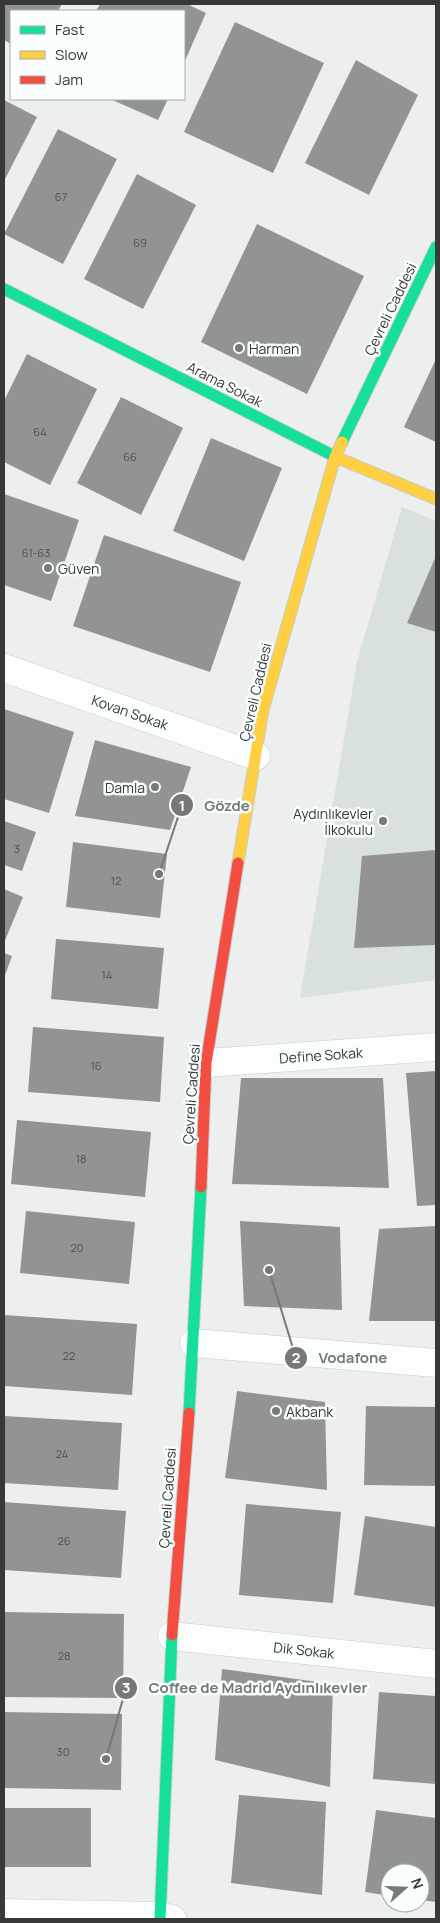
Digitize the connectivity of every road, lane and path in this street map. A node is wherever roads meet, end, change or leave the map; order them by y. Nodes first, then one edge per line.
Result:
1 (436, 247) edge
2 (4, 289) edge
3 (335, 457) junction
4 (436, 499) edge
5 (4, 668) edge
6 (256, 756) junction
7 (436, 1047) edge
8 (206, 1063) junction
9 (194, 1343) junction
10 (436, 1363) edge
11 (172, 1636) junction
12 (436, 1664) edge
13 (4, 1913) edge
14 (164, 1918) edge

1 - 3 main road, Çevreli Caddesi
2 - 3 main road, Arama Sokak
3 - 4 main road, Arama Sokak
3 - 6 main road, Çevreli Caddesi
5 - 6 street, Kovan Sokak
6 - 8 main road, Çevreli Caddesi
7 - 8 street, Define Sokak
8 - 9 main road, Çevreli Caddesi
9 - 10 street
9 - 11 main road, Çevreli Caddesi
11 - 12 street, Dik Sokak
11 - 14 main road, Çevreli Caddesi
13 - 14 street

